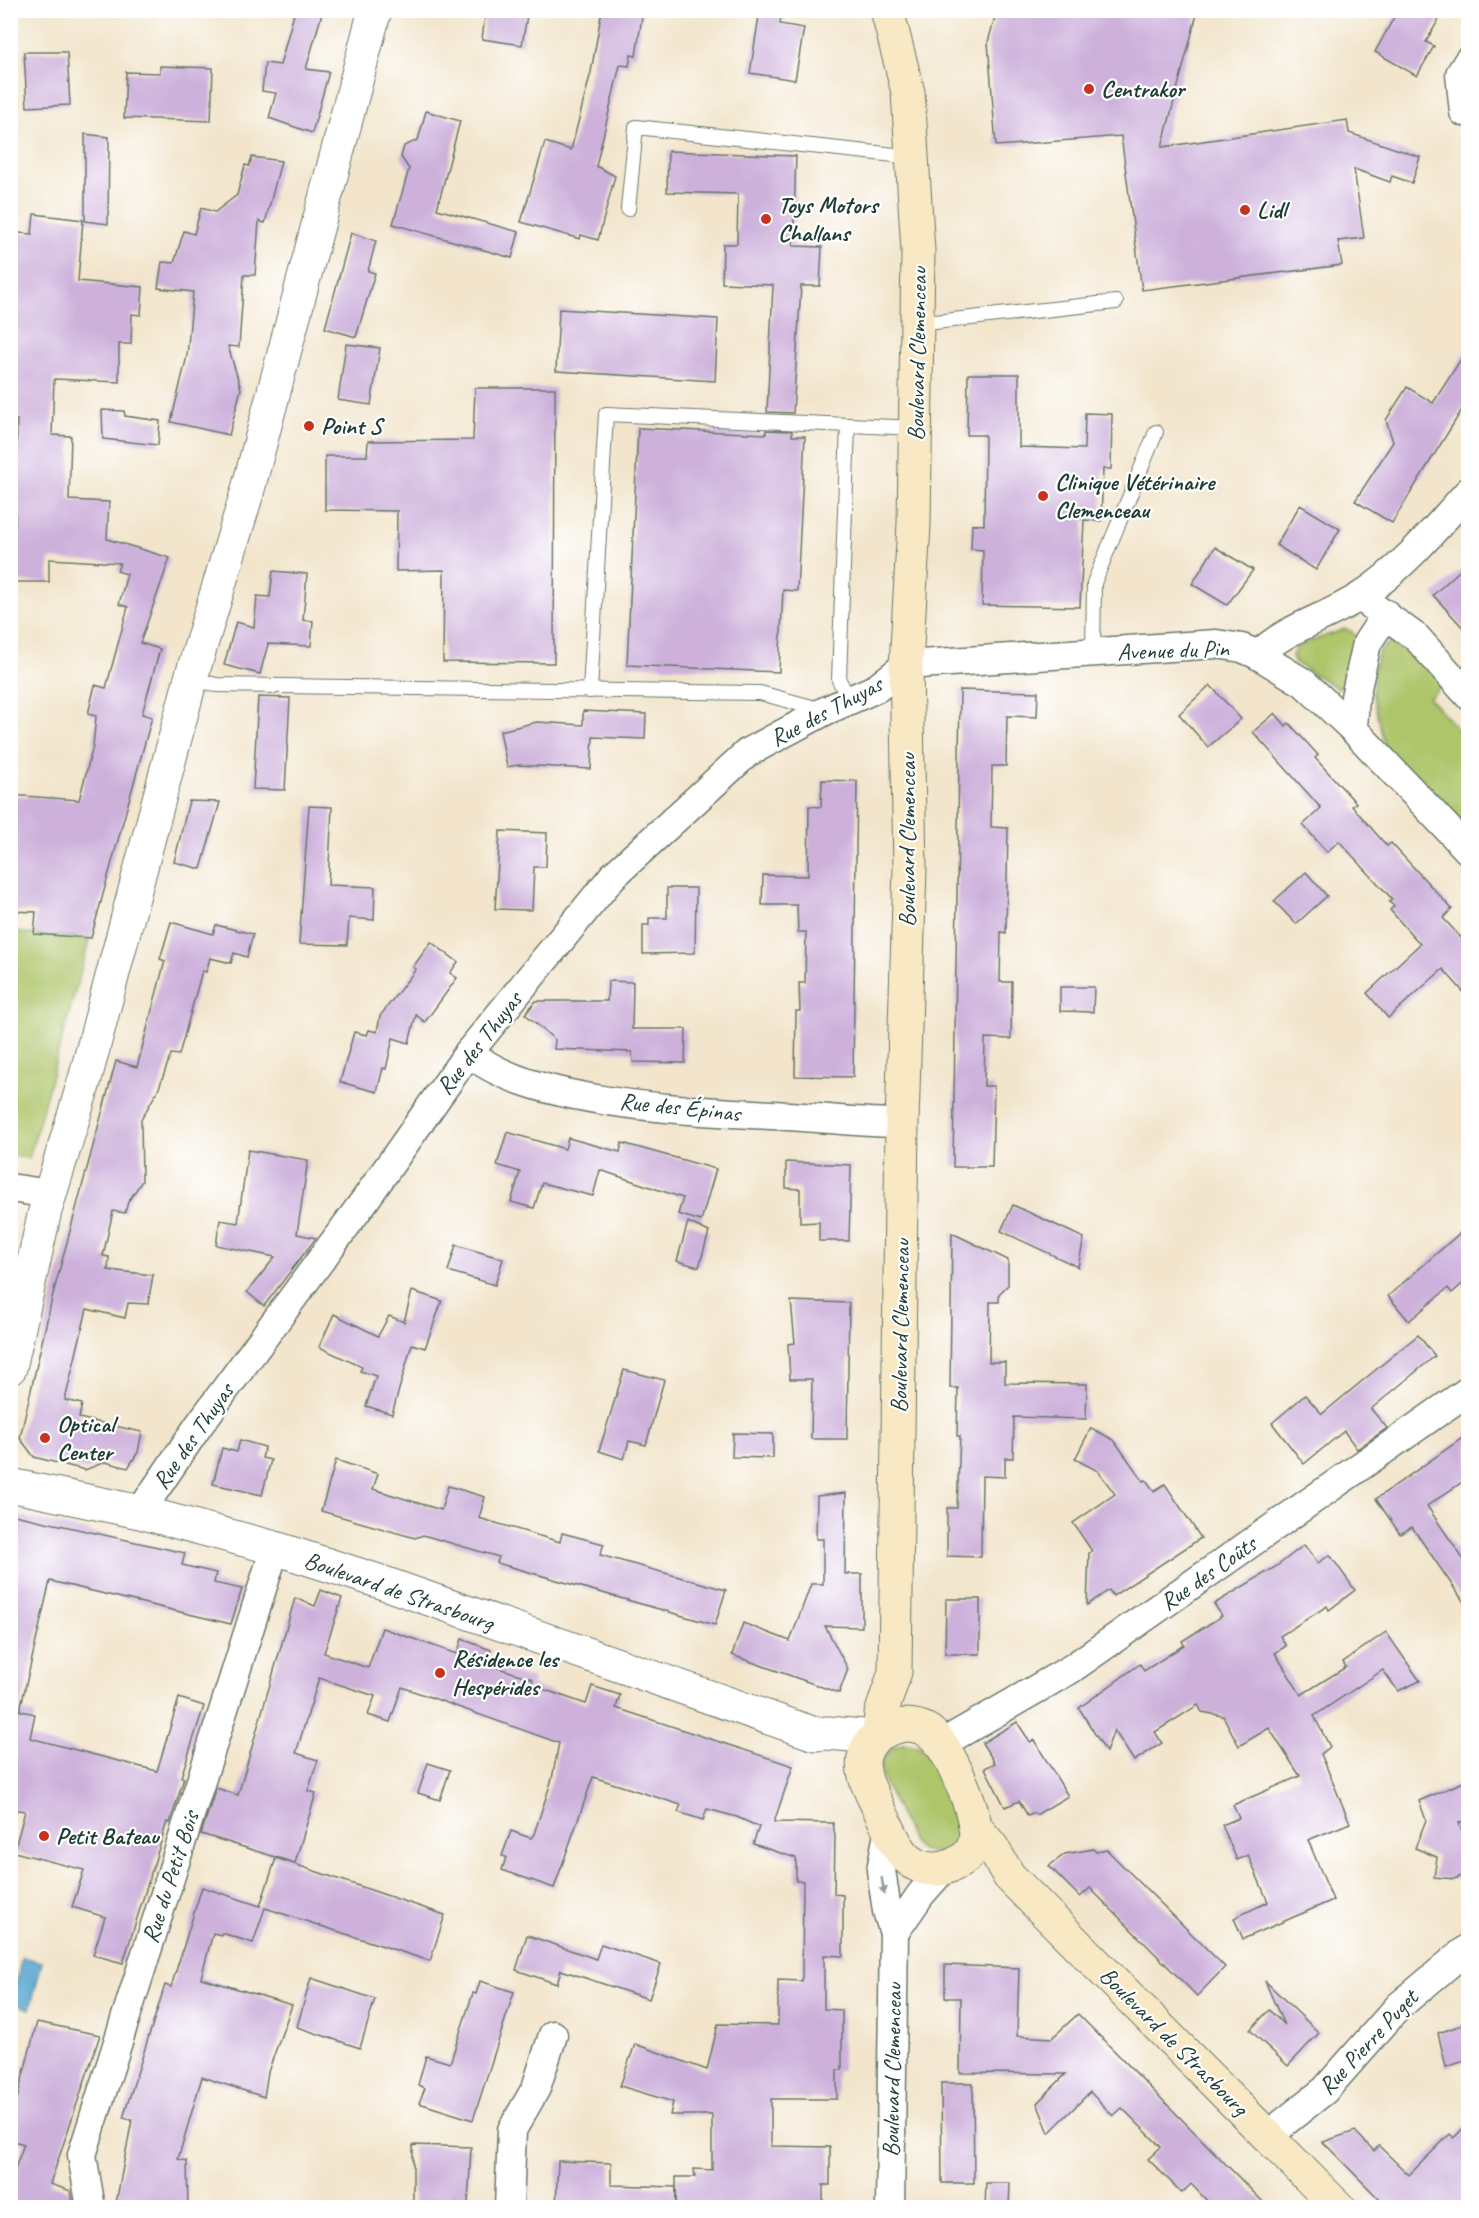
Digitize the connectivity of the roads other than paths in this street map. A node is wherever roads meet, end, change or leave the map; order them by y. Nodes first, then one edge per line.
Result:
1 (375, 10) edge
2 (887, 10) edge
3 (1468, 61) edge
4 (1464, 112) dead end
5 (913, 157) junction
6 (628, 209) dead end
7 (1116, 302) dead end
8 (917, 324) junction
9 (848, 425) junction
10 (916, 428) junction
11 (1156, 432) dead end
12 (1468, 492) edge
13 (1360, 597) junction
14 (1386, 614) junction
15 (1093, 652) junction
16 (1258, 655) junction
17 (906, 665) junction
18 (191, 678) junction
19 (590, 691) junction
20 (1468, 695) edge
21 (837, 705) junction
22 (1353, 729) junction
23 (1468, 850) edge
24 (469, 1052) junction
25 (902, 1123) junction
26 (10, 1188) edge
27 (50, 1194) junction
28 (10, 1368) edge
29 (1468, 1391) edge
30 (10, 1485) edge
31 (140, 1512) junction
32 (274, 1548) junction
33 (895, 1672) junction
34 (815, 1734) junction
35 (877, 1736) junction
36 (933, 1736) junction
37 (867, 1783) junction
38 (975, 1827) junction
39 (889, 1828) junction
40 (948, 1867) junction
41 (1009, 1876) junction
42 (894, 1933) junction
43 (1468, 1948) edge
44 (553, 2035) dead end
45 (1267, 2136) junction
46 (91, 2208) edge
47 (509, 2208) edge
48 (890, 2208) edge
49 (1339, 2208) edge

1 - 18 street
2 - 5 main road, Boulevard Clemenceau
3 - 4 street
5 - 6 lane
5 - 8 main road, Boulevard Clemenceau
7 - 8 lane
8 - 10 main road, Boulevard Clemenceau
9 - 10 lane
9 - 19 lane
9 - 21 lane
10 - 17 main road, Boulevard Clemenceau
11 - 15 lane
12 - 13 street
13 - 14 street
13 - 16 street
14 - 20 street
14 - 22 street
15 - 16 street, Avenue du Pin
15 - 17 street, Avenue du Pin
16 - 22 street, Avenue du Pin
17 - 21 street, Rue des Thuyas
17 - 25 main road, Boulevard Clemenceau
18 - 19 lane
18 - 27 street
19 - 21 lane
21 - 24 street, Rue des Thuyas
22 - 23 street, Avenue du Pin
24 - 25 street, Rue des Épinas
24 - 31 street, Rue des Thuyas
25 - 33 main road, Boulevard Clemenceau
26 - 27 street
27 - 28 street
29 - 36 street, Rue des Coûts
30 - 31 street, Boulevard de Strasbourg
31 - 32 street, Boulevard de Strasbourg
32 - 34 street, Boulevard de Strasbourg
32 - 46 street, Rue du Petit Bois
33 - 35 main road, Boulevard Clemenceau
33 - 36 main road, Boulevard Clemenceau
34 - 35 street, Boulevard de Strasbourg
34 - 37 street, Boulevard de Strasbourg
35 - 36 main road
35 - 37 main road, Boulevard Clemenceau
36 - 38 main road, Boulevard Clemenceau
37 - 39 main road
38 - 40 main road
38 - 41 main road, Boulevard de Strasbourg
39 - 40 main road
39 -> 42 street, Boulevard Clemenceau
40 - 41 main road
40 - 42 street
41 - 45 main road, Boulevard de Strasbourg
42 - 48 street, Boulevard Clemenceau
43 - 45 street, Rue Pierre Puget
44 - 47 street
45 - 49 main road, Boulevard de Strasbourg

